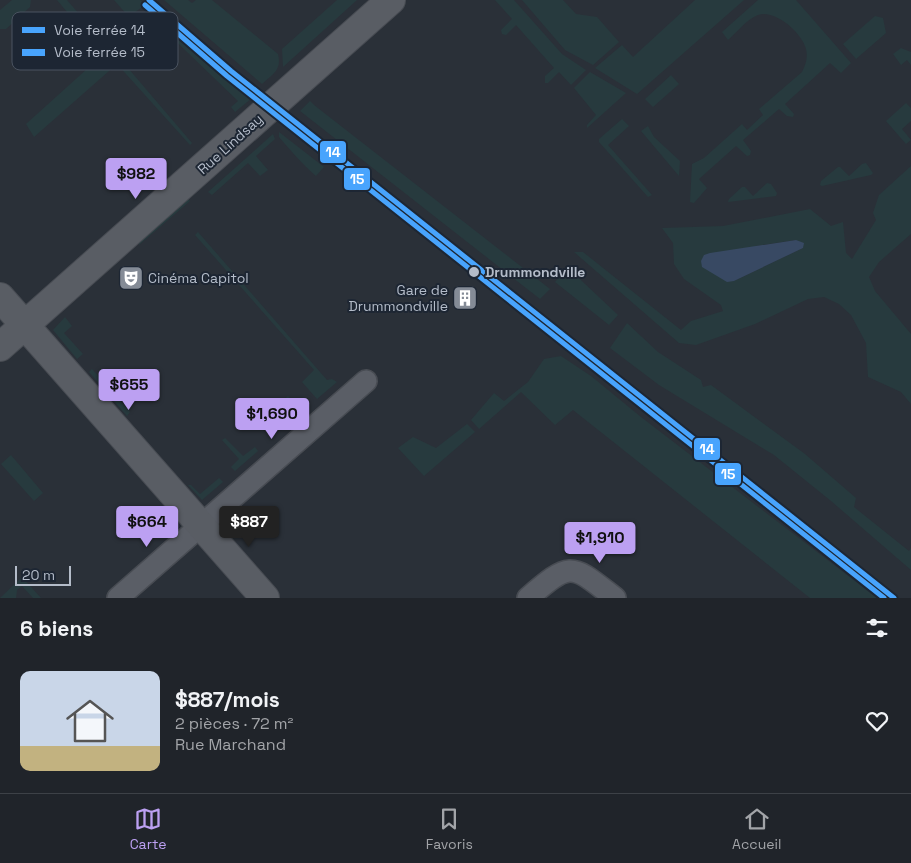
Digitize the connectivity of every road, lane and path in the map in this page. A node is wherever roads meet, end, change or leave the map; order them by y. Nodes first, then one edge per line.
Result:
1 (391, 0) edge
2 (0, 298) edge
3 (25, 325) junction
4 (0, 347) edge
5 (366, 381) dead end
6 (201, 525) junction
7 (118, 598) edge
8 (265, 598) edge
9 (528, 598) edge
10 (615, 598) edge

1 - 3 street, Rue Lindsay
2 - 3 street
3 - 4 street, Rue Lindsay
3 - 6 street
5 - 6 street
6 - 7 street
6 - 8 street
9 - 10 street

